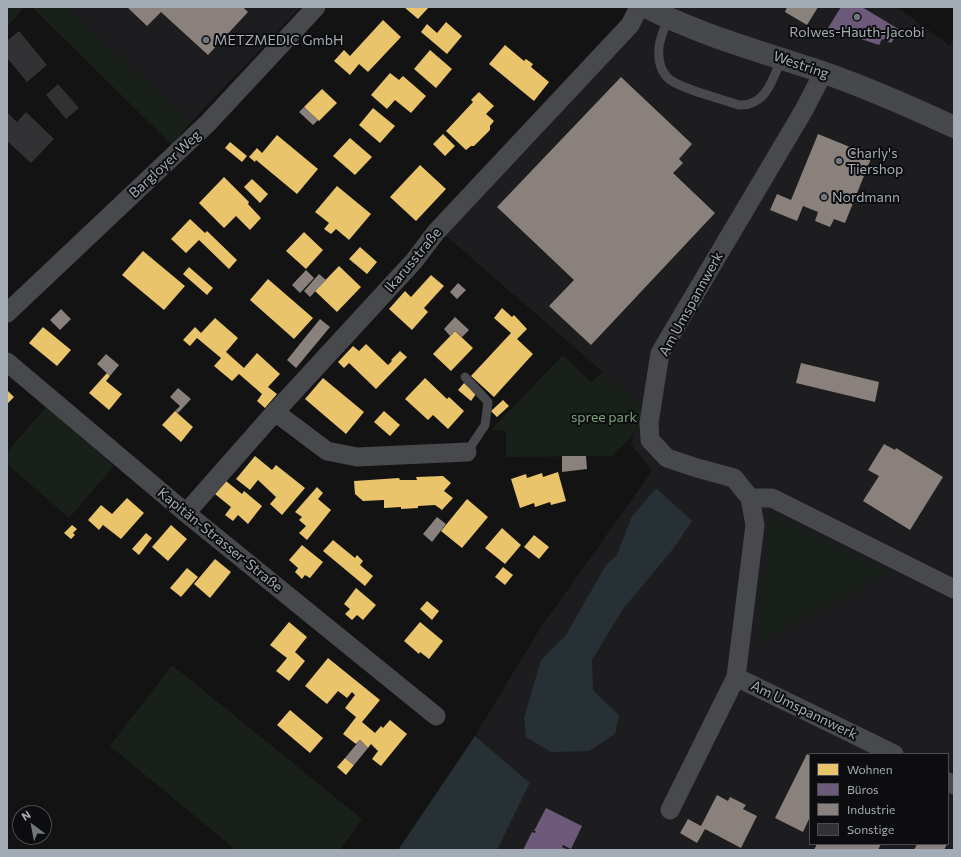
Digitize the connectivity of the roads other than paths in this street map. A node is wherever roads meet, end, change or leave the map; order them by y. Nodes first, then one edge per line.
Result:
1 (316, 7) edge
2 (639, 7) edge
3 (646, 7) edge
4 (668, 18) junction
5 (781, 59) junction
6 (823, 73) junction
7 (954, 127) edge
8 (7, 313) edge
9 (7, 362) edge
10 (465, 377) dead end
11 (275, 412) junction
12 (467, 452) joint
13 (750, 498) junction
14 (186, 513) junction
15 (954, 589) edge
16 (736, 677) junction
17 (436, 716) dead end
18 (892, 753) edge
19 (670, 810) dead end

1 - 8 street, Bargloyer Weg
2 - 11 street, Ikarusstraße
3 - 4 main road, Westring
4 - 5 main road, Westring
4 - 5 lane
5 - 6 main road, Westring
6 - 7 main road, Westring
6 - 13 street, Am Umspannwerk
9 - 14 street, Kapitän-Strasser-Straße
10 - 12 lane
11 - 12 street
11 - 14 street, Ikarusstraße
13 - 15 street
13 - 16 street, Am Umspannwerk
14 - 17 street, Kapitän-Strasser-Straße
16 - 18 street, Am Umspannwerk
16 - 19 street, Am Umspannwerk

